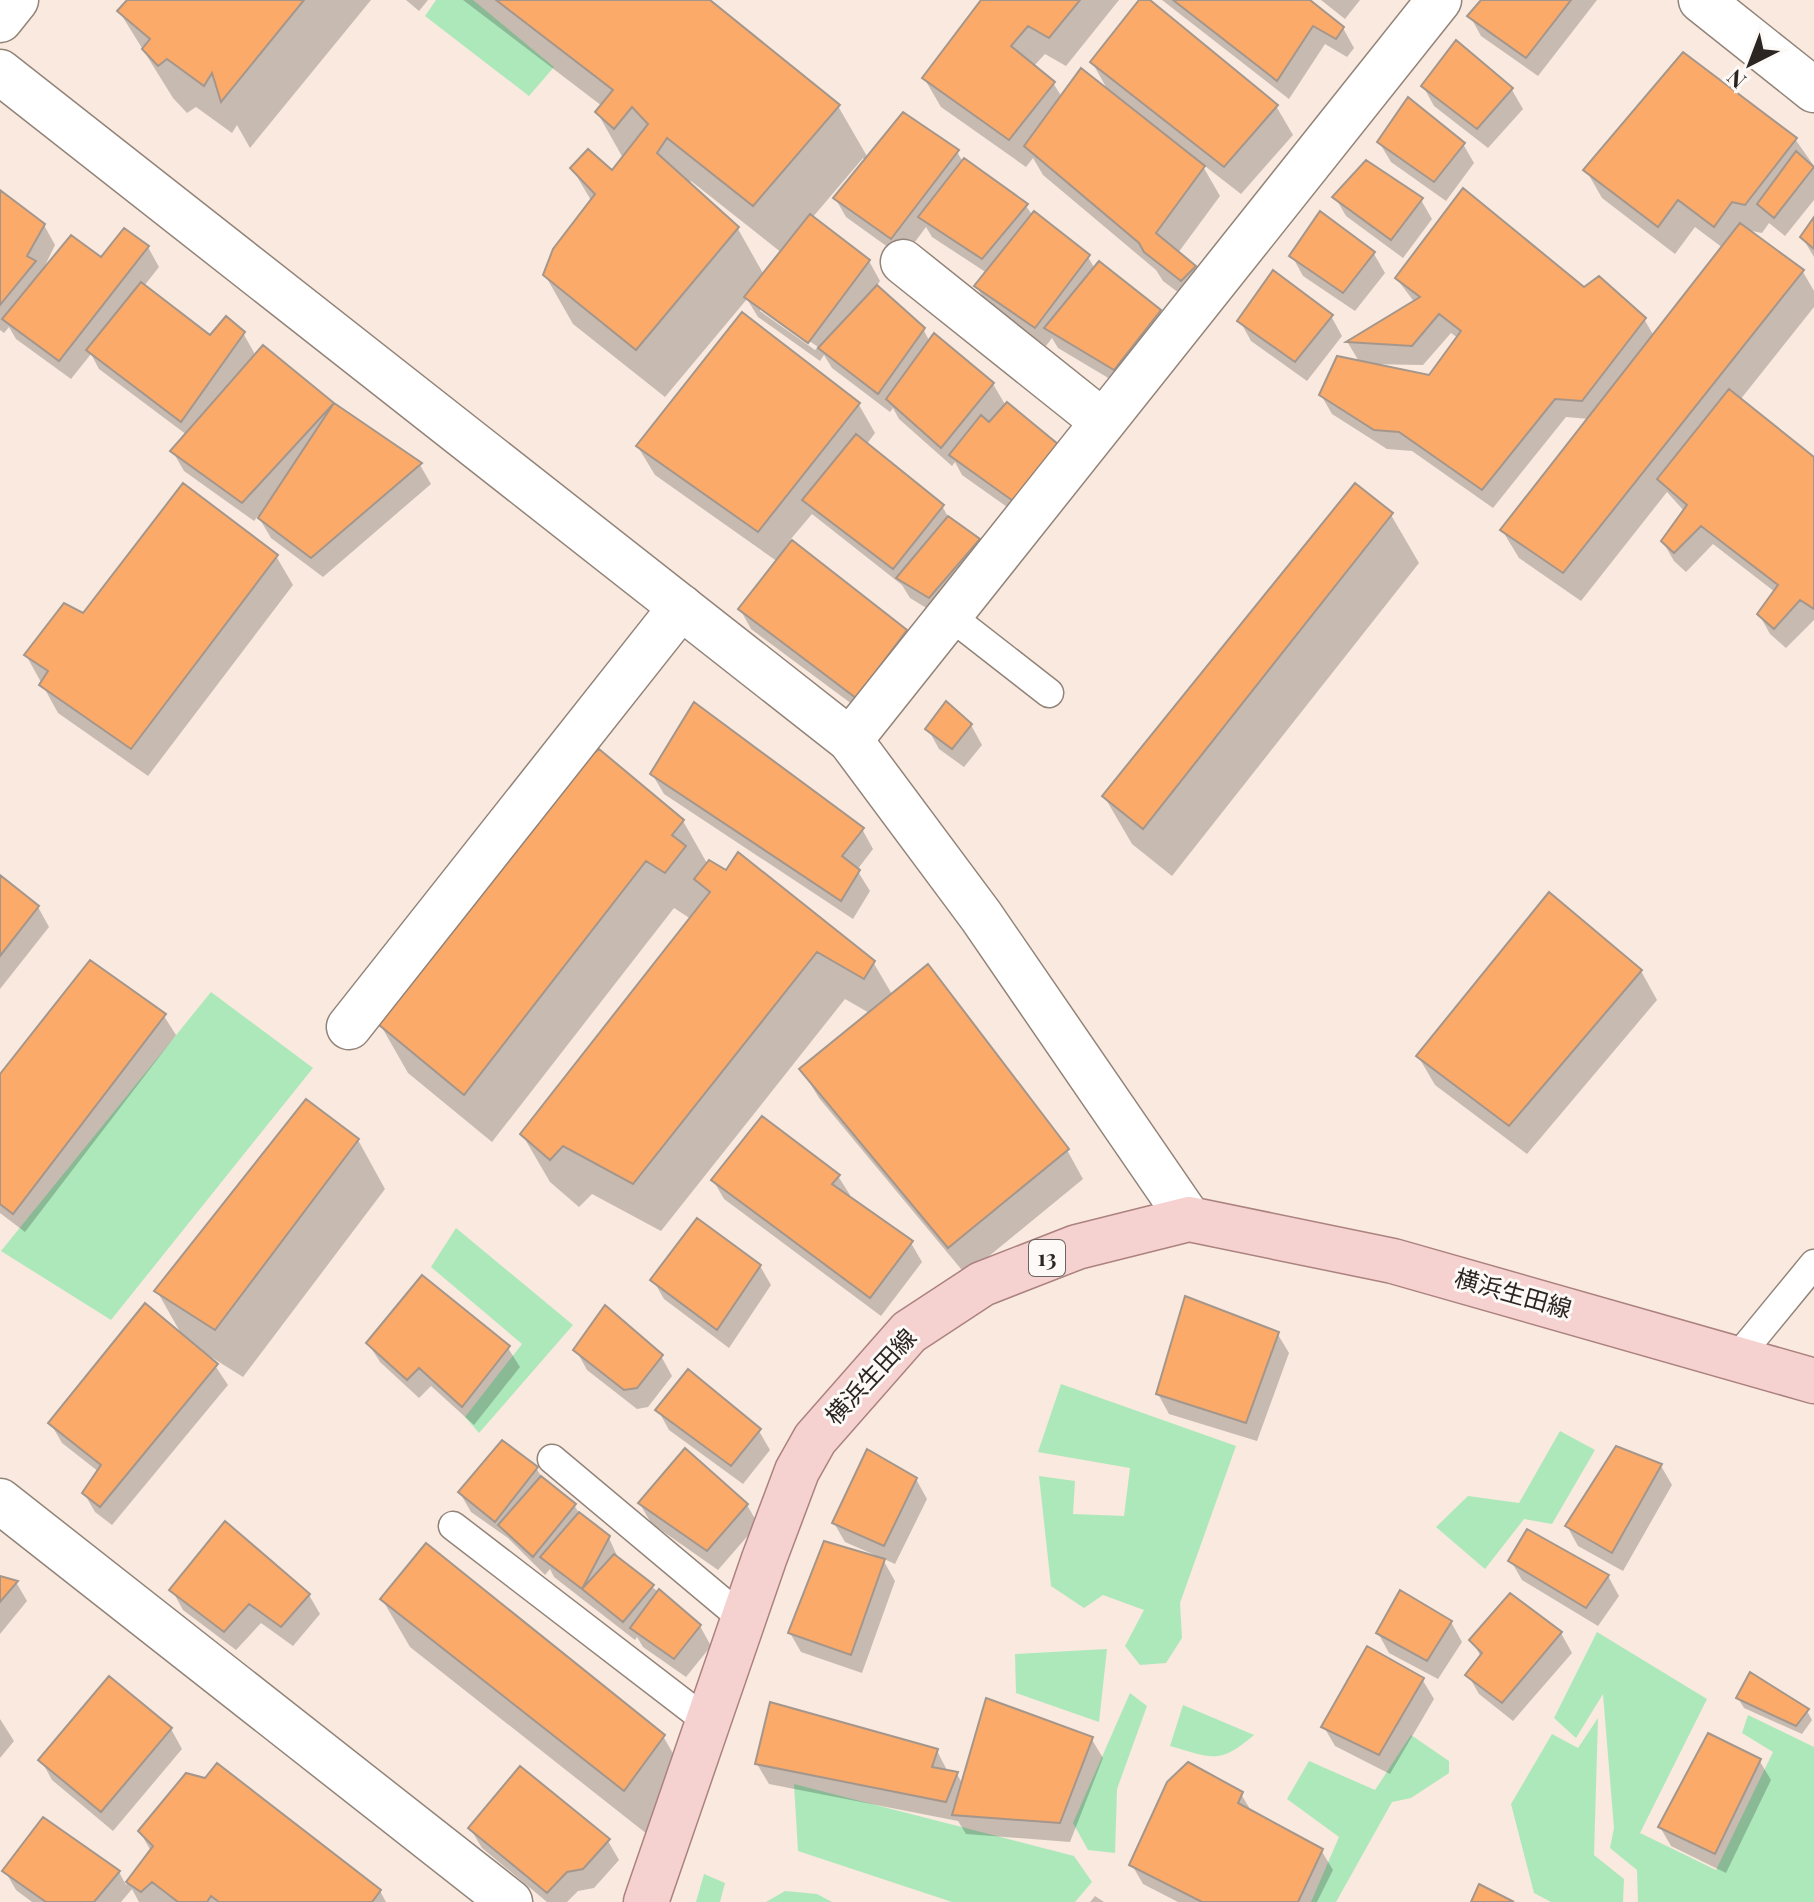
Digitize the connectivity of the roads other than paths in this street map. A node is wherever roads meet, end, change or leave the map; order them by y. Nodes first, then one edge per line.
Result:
1 (16, 0) edge
2 (1439, 0) edge
3 (1701, 0) edge
4 (0, 20) edge
5 (0, 72) edge
6 (1814, 90) edge
7 (903, 262) dead end
8 (1102, 421) junction
9 (681, 607) junction
10 (949, 615) junction
11 (1049, 693) dead end
12 (850, 740) junction
13 (349, 1027) dead end
14 (1189, 1219) junction
15 (1814, 1264) edge
16 (1736, 1359) junction
17 (1814, 1381) edge
18 (552, 1459) dead end
19 (0, 1501) edge
20 (453, 1526) dead end
21 (743, 1619) junction
22 (708, 1722) junction
23 (510, 1902) edge
24 (646, 1902) edge

1 - 4 street
2 - 8 street
3 - 6 street
5 - 9 street
7 - 8 street
8 - 10 street
9 - 12 street
9 - 13 street
10 - 11 lane
10 - 12 street
12 - 14 street
14 - 16 main road, 横浜生田線 / 13
14 - 21 main road, 横浜生田線 / 13
15 - 16 lane
16 - 17 main road, 横浜生田線 / 13
18 - 21 lane
19 - 23 street
20 - 22 lane
21 - 22 main road, 横浜生田線 / 13
22 - 24 main road, 横浜生田線 / 13

